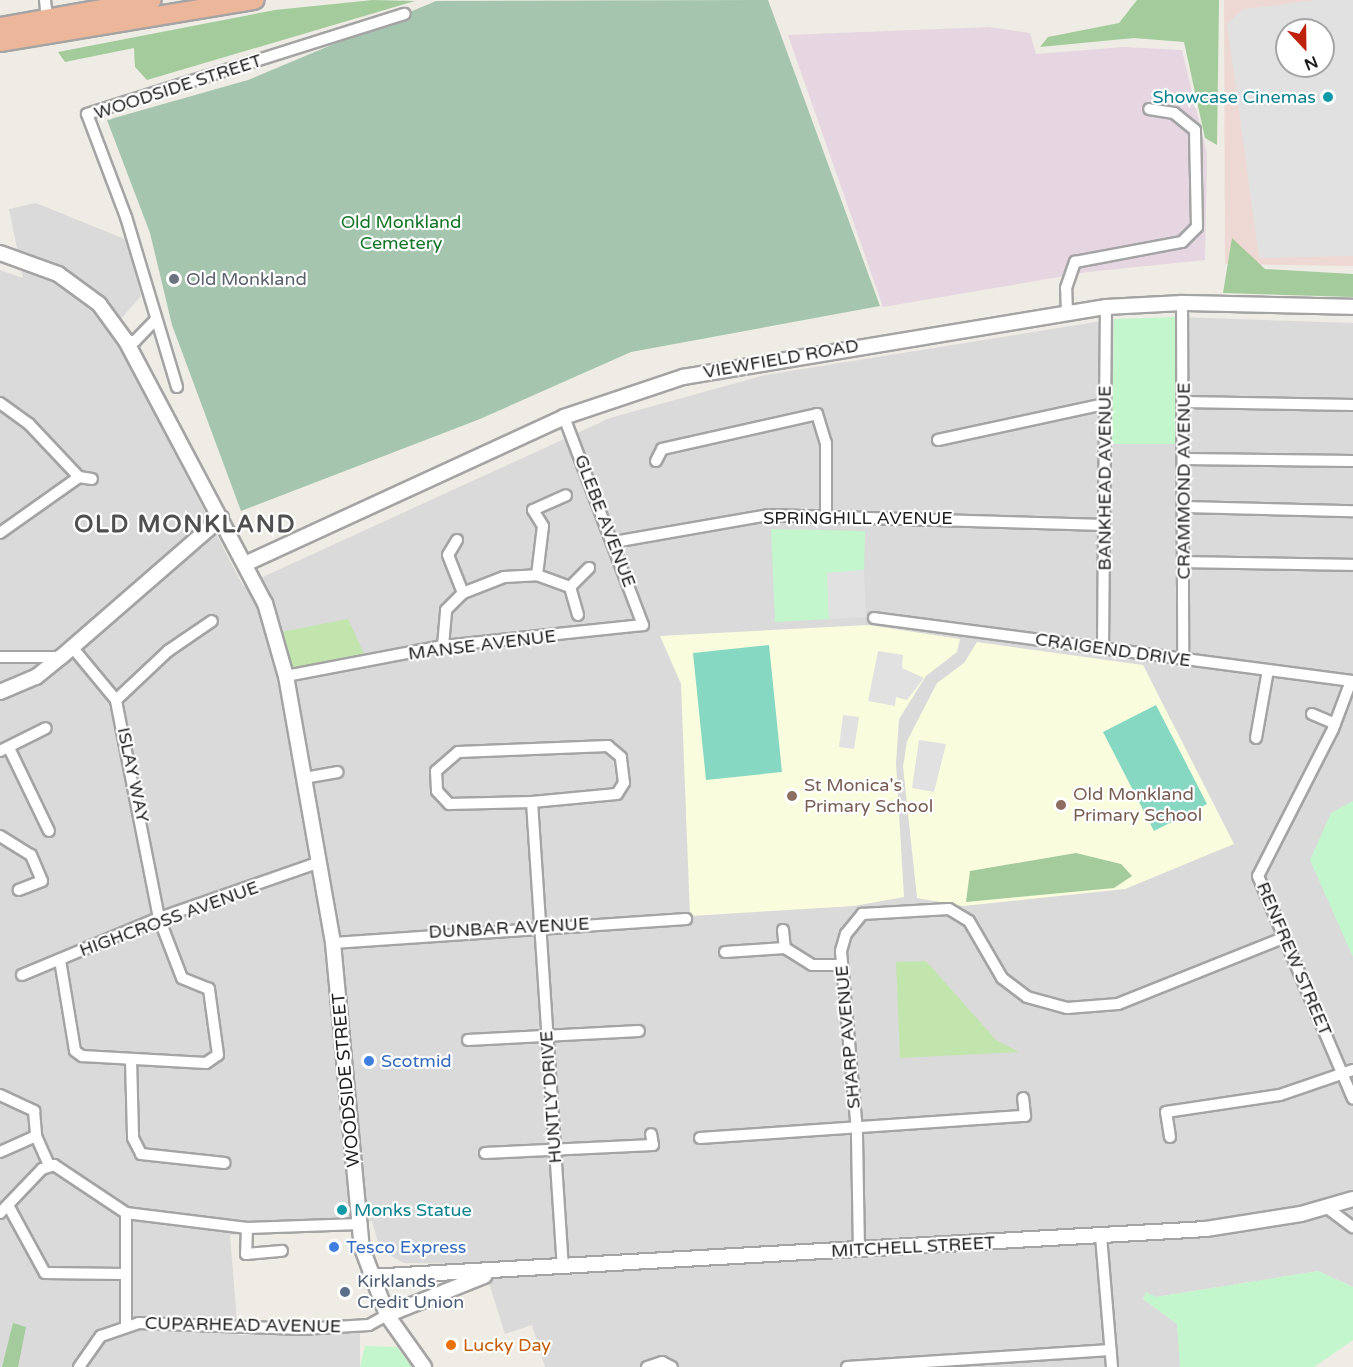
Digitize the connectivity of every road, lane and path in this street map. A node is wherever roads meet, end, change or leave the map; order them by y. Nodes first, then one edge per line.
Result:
1 (45, 0) edge
2 (152, 0) edge
3 (255, 0) edge
4 (405, 14) dead end
5 (47, 19) junction
6 (0, 27) edge
7 (0, 42) edge
8 (1149, 109) dead end
9 (0, 253) edge
10 (1182, 303) junction
11 (1106, 307) junction
12 (1353, 307) edge
13 (1067, 313) junction
14 (154, 321) junction
15 (126, 341) junction
16 (177, 387) dead end
17 (1184, 402) junction
18 (0, 403) edge
19 (1105, 404) junction
20 (1353, 405) edge
21 (564, 417) junction
22 (938, 440) dead end
23 (1184, 459) junction
24 (656, 461) dead end
25 (1353, 461) edge
26 (79, 477) junction
27 (92, 479) dead end
28 (566, 495) dead end
29 (1184, 507) junction
30 (1353, 511) edge
31 (826, 513) junction
32 (220, 518) junction
33 (1104, 525) junction
34 (0, 533) edge
35 (457, 540) dead end
36 (614, 542) junction
37 (1184, 561) junction
38 (245, 564) junction
39 (1353, 565) edge
40 (589, 568) dead end
41 (537, 575) junction
42 (570, 587) junction
43 (463, 593) junction
44 (578, 615) dead end
45 (874, 618) dead end
46 (212, 621) dead end
47 (643, 625) joint
48 (443, 646) junction
49 (72, 647) junction
50 (1103, 648) junction
51 (0, 657) edge
52 (61, 657) junction
53 (1183, 659) junction
54 (1268, 670) junction
55 (286, 676) junction
56 (1352, 681) edge
57 (0, 692) edge
58 (116, 700) junction
59 (1312, 714) dead end
60 (1335, 724) junction
61 (46, 729) dead end
62 (1256, 738) dead end
63 (5, 750) edge
64 (337, 772) dead end
65 (304, 778) junction
66 (532, 802) junction
67 (49, 831) dead end
68 (0, 837) edge
69 (317, 863) junction
70 (19, 890) dead end
71 (159, 918) junction
72 (686, 919) dead end
73 (541, 926) junction
74 (783, 930) dead end
75 (1283, 938) junction
76 (333, 943) junction
77 (785, 948) junction
78 (725, 952) dead end
79 (60, 960) junction
80 (841, 965) junction
81 (22, 975) dead end
82 (639, 1031) dead end
83 (546, 1037) junction
84 (468, 1040) dead end
85 (131, 1059) junction
86 (1348, 1072) edge
87 (0, 1095) edge
88 (1023, 1098) dead end
89 (1353, 1099) edge
90 (857, 1131) junction
91 (651, 1134) dead end
92 (36, 1136) junction
93 (1170, 1137) dead end
94 (700, 1138) dead end
95 (554, 1150) junction
96 (0, 1152) edge
97 (485, 1153) dead end
98 (225, 1163) dead end
99 (49, 1165) junction
100 (1353, 1199) edge
101 (1326, 1207) junction
102 (4, 1210) edge
103 (126, 1213) junction
104 (360, 1224) junction
105 (1353, 1227) edge
106 (246, 1228) junction
107 (1101, 1236) junction
108 (282, 1251) dead end
109 (859, 1251) junction
110 (563, 1268) junction
111 (497, 1272) junction
112 (123, 1274) junction
113 (369, 1277) junction
114 (387, 1315) junction
115 (126, 1325) junction
116 (1110, 1350) junction
117 (937, 1365) edge
118 (79, 1367) edge
119 (424, 1367) edge
120 (647, 1367) edge
121 (672, 1367) edge
122 (847, 1367) edge
123 (1112, 1367) edge

1 - 5 street
2 - 5 highway
3 - 7 highway
4 - 14 street, WOODSIDE STREET
5 - 6 highway
8 - 13 street
9 - 15 street, WOODSIDE STREET
10 - 11 street, VIEWFIELD ROAD
10 - 12 street, VIEWFIELD ROAD
10 - 17 street, CRAMMOND AVENUE
11 - 13 street, VIEWFIELD ROAD
11 - 19 street, BANKHEAD AVENUE
13 - 21 street, VIEWFIELD ROAD
14 - 15 street
14 - 16 street, WOODSIDE STREET
15 - 32 street, WOODSIDE STREET
17 - 20 street
17 - 23 street, CRAMMOND AVENUE
18 - 26 street
19 - 22 street
19 - 33 street, BANKHEAD AVENUE
21 - 36 street, GLEBE AVENUE
21 - 38 street, VIEWFIELD ROAD
23 - 25 street
23 - 29 street, CRAMMOND AVENUE
24 - 31 street
26 - 27 street
26 - 34 street
28 - 41 street
29 - 30 street
29 - 37 street, CRAMMOND AVENUE
31 - 33 street, SPRINGHILL AVENUE
31 - 36 street, SPRINGHILL AVENUE
32 - 38 street, WOODSIDE STREET
32 - 49 street
33 - 50 street, BANKHEAD AVENUE
35 - 43 street
36 - 47 street, GLEBE AVENUE
37 - 39 street
37 - 53 street, CRAMMOND AVENUE
38 - 55 street, WOODSIDE STREET
40 - 42 street
41 - 42 street
41 - 43 street
42 - 44 street
43 - 48 street
45 - 50 street, CRAIGEND DRIVE
46 - 58 street
47 - 48 street, MANSE AVENUE
48 - 55 street, MANSE AVENUE
49 - 52 street
49 - 58 street, ISLAY WAY
50 - 53 street, CRAIGEND DRIVE
51 - 52 street
52 - 57 street
53 - 54 street, CRAIGEND DRIVE
54 - 56 street, CRAIGEND DRIVE
54 - 62 street
55 - 65 street, WOODSIDE STREET
56 - 60 street, RENFREW STREET
58 - 71 street, ISLAY WAY
59 - 60 street
60 - 75 street, RENFREW STREET
61 - 63 street
63 - 67 street
64 - 65 street
65 - 69 street, WOODSIDE STREET
66 - 66 street
66 - 73 street, HUNTLY DRIVE
68 - 70 street
69 - 71 street, HIGHCROSS AVENUE
69 - 76 street, WOODSIDE STREET
71 - 79 street, HIGHCROSS AVENUE
71 - 85 street, ISLAY WAY
72 - 73 street, DUNBAR AVENUE
73 - 76 street, DUNBAR AVENUE
73 - 83 street, HUNTLY DRIVE
74 - 77 street
75 - 80 street, SHARP AVENUE
75 - 86 street, RENFREW STREET
76 - 104 street, WOODSIDE STREET
77 - 78 street
77 - 80 street
79 - 81 street, HIGHCROSS AVENUE
79 - 85 street
80 - 90 street, SHARP AVENUE
82 - 83 street
83 - 84 street
83 - 95 street, HUNTLY DRIVE
85 - 98 street
86 - 89 street, RENFREW STREET
86 - 93 street
87 - 92 street
88 - 90 street
90 - 94 street
90 - 109 street, SHARP AVENUE
91 - 95 street
92 - 96 street
92 - 99 street
95 - 97 street
95 - 110 street, HUNTLY DRIVE
99 - 102 street
99 - 103 street
100 - 101 street, MITCHELL STREET
101 - 105 street
101 - 107 street, MITCHELL STREET
102 - 112 street
103 - 106 street
103 - 112 street
104 - 106 street
104 - 113 street, WOODSIDE STREET
106 - 108 street
107 - 109 street, MITCHELL STREET
107 - 116 street
109 - 110 street, MITCHELL STREET
110 - 111 street, MITCHELL STREET
111 - 113 street, MITCHELL STREET
111 - 114 street, MITCHELL STREET
112 - 115 street
113 - 114 street, WOODSIDE STREET
114 - 115 street, CUPARHEAD AVENUE
114 - 119 street, WOODSIDE STREET
115 - 118 street, CUPARHEAD AVENUE
116 - 117 street
116 - 123 street
117 - 122 street
120 - 121 street

